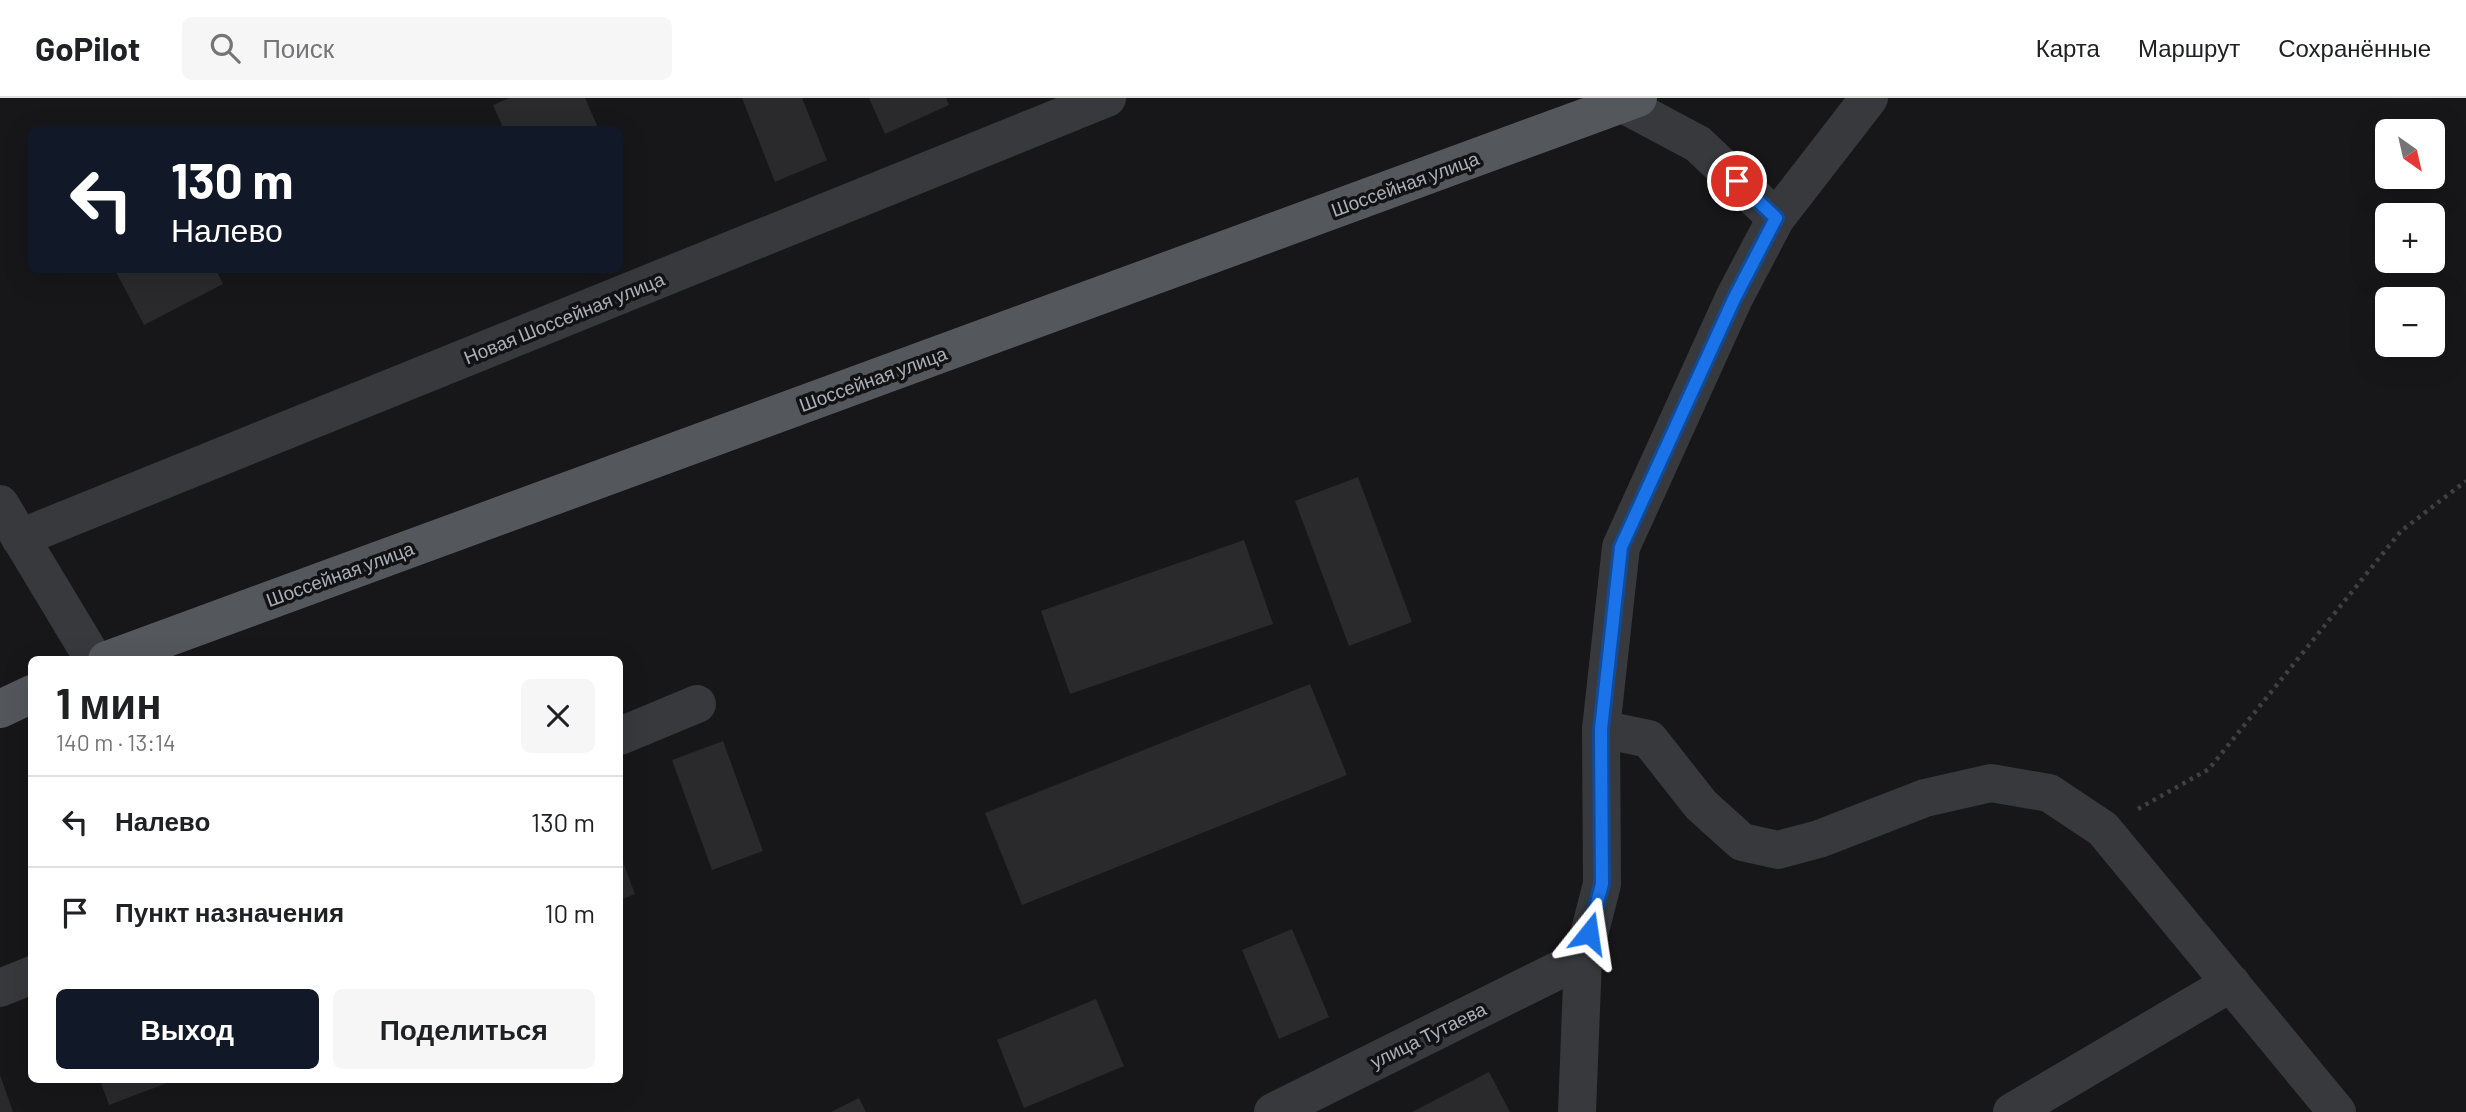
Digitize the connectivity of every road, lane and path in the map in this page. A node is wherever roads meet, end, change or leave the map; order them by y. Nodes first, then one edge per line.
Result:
1 (1107, 98) edge
2 (1870, 98) edge
3 (1631, 101) edge
4 (1776, 218) junction
5 (2466, 481) edge
6 (0, 504) edge
7 (20, 538) junction
8 (92, 656) edge
9 (118, 656) edge
10 (28, 696) edge
11 (697, 704) dead end
12 (0, 709) edge
13 (1601, 729) junction
14 (623, 735) edge
15 (2103, 829) junction
16 (1583, 958) junction
17 (28, 977) edge
18 (2231, 983) junction
19 (0, 988) edge
20 (1273, 1112) edge
21 (1577, 1112) edge
22 (2012, 1112) edge
23 (2337, 1112) edge

1 - 7 street, Новая Шоссейная улица
2 - 4 street
3 - 4 street
3 - 9 main road, Шоссейная улица
4 - 13 street
5 - 15 path
6 - 7 street
7 - 8 street
10 - 12 main road
11 - 14 street
13 - 15 street
13 - 16 street
15 - 18 street
16 - 20 street, улица Тутаева
16 - 21 street
17 - 19 street
18 - 22 street
18 - 23 street

